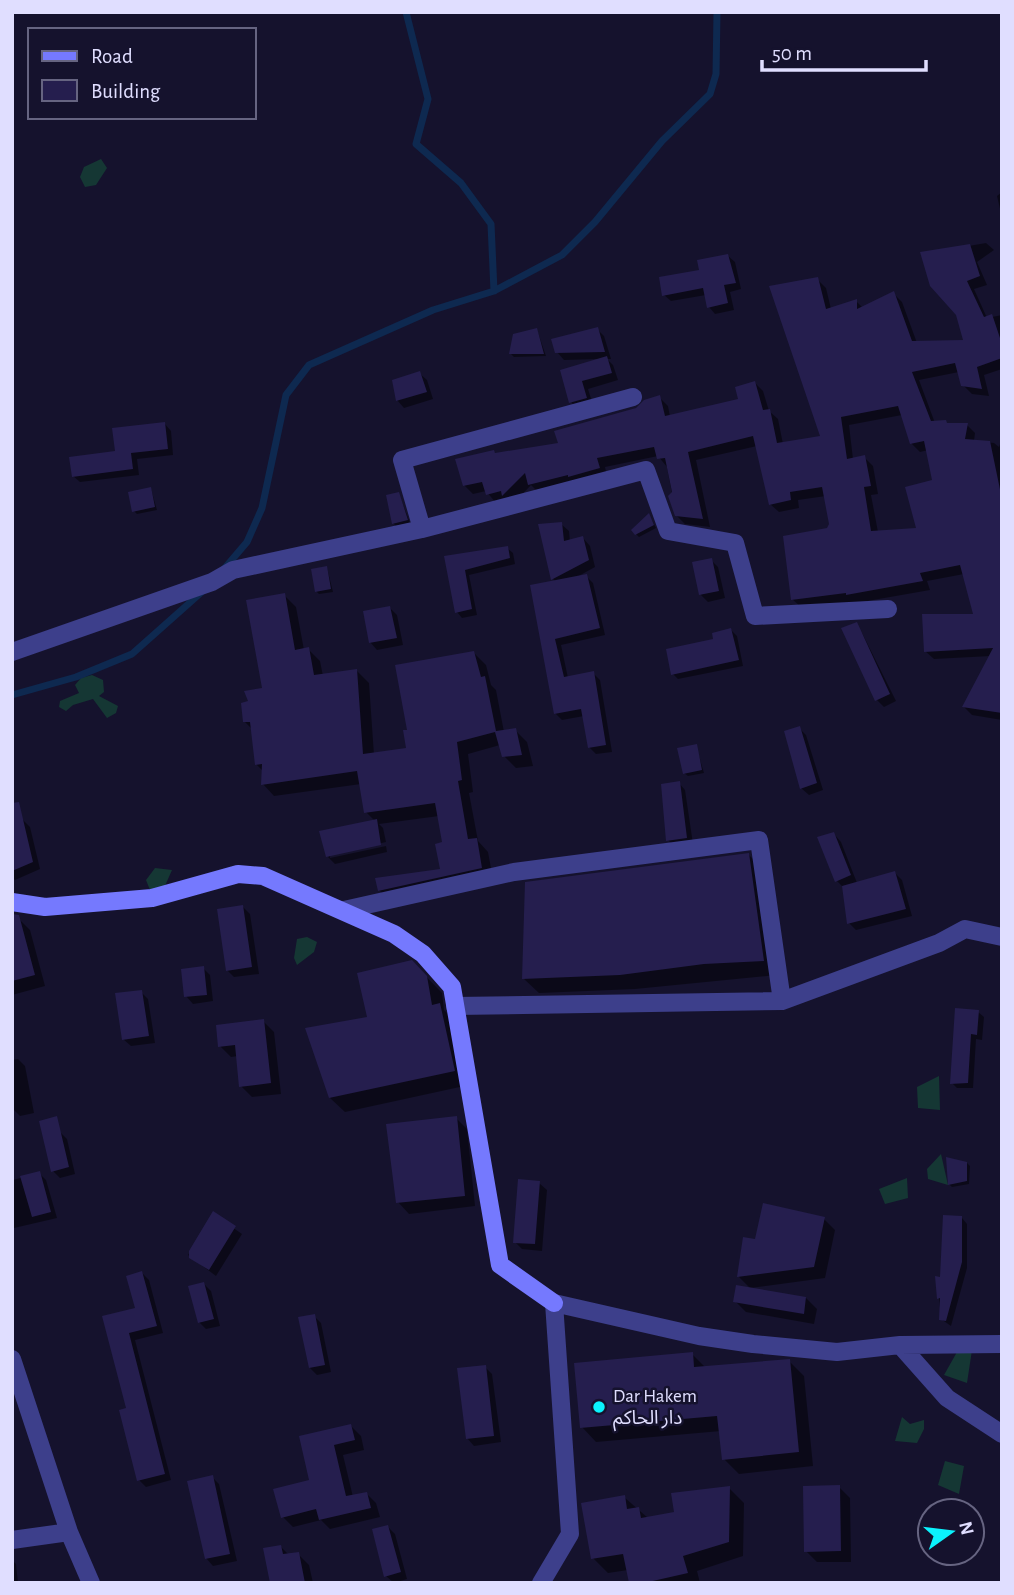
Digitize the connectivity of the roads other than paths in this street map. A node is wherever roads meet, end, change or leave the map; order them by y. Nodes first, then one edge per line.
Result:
1 (634, 397) dead end
2 (422, 528) junction
3 (888, 609) dead end
4 (12, 652) edge
5 (12, 902) edge
6 (345, 910) junction
7 (1002, 937) edge
8 (782, 1000) junction
9 (455, 1006) junction
10 (554, 1303) junction
11 (1002, 1344) edge
12 (901, 1345) junction
13 (12, 1359) edge
14 (1002, 1434) edge
15 (69, 1532) junction
16 (12, 1540) edge
17 (91, 1583) edge
18 (541, 1583) edge

1 - 2 street
2 - 3 street
2 - 4 street
5 - 6 street
6 - 8 street
6 - 9 street
7 - 8 street
8 - 9 street
9 - 10 street
10 - 12 street
10 - 18 street
11 - 12 street
12 - 14 street
13 - 15 street
15 - 16 street
15 - 17 street

